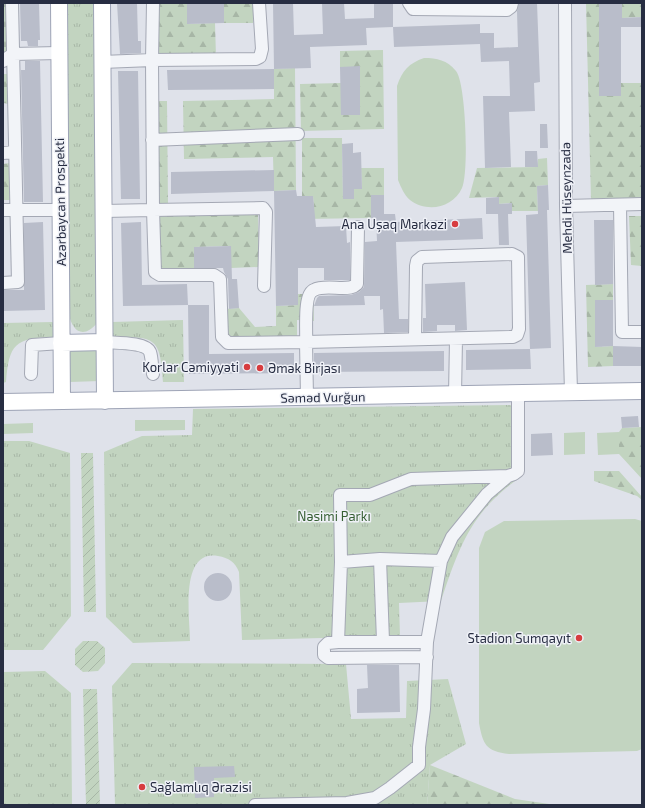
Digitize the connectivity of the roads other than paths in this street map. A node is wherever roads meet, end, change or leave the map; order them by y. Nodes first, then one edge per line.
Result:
1 (12, 3) edge
2 (59, 3) edge
3 (102, 3) edge
4 (153, 3) edge
5 (259, 3) edge
6 (409, 3) edge
7 (512, 3) edge
8 (566, 3) edge
9 (58, 53) junction
10 (8, 58) edge
11 (152, 60) junction
12 (102, 62) junction
13 (9, 126) edge
14 (298, 134) dead end
15 (152, 140) junction
16 (9, 152) edge
17 (620, 204) junction
18 (642, 204) edge
19 (566, 206) junction
20 (3, 210) edge
21 (16, 210) junction
22 (60, 210) junction
23 (153, 210) junction
24 (104, 211) junction
25 (358, 227) dead end
26 (3, 283) edge
27 (264, 286) dead end
28 (642, 332) edge
29 (415, 339) junction
30 (456, 339) junction
31 (61, 342) junction
32 (105, 342) junction
33 (306, 342) junction
34 (31, 374) dead end
35 (153, 374) dead end
36 (642, 391) edge
37 (571, 392) junction
38 (456, 394) junction
39 (518, 394) junction
40 (307, 397) junction
41 (105, 400) junction
42 (62, 401) junction
43 (3, 402) edge
44 (508, 476) junction
45 (380, 559) junction
46 (441, 560) junction
47 (341, 562) junction
48 (383, 641) junction
49 (338, 642) junction
50 (427, 642) junction
51 (427, 657) junction
52 (255, 805) edge

1 - 10 street
2 - 9 main road, Azərbaycan Prospekti
3 - 12 main road
4 - 11 street
5 - 11 street
6 - 7 street
8 - 19 street, Mehdi Hüseynzadə
9 - 10 street
9 - 22 main road, Azərbaycan Prospekti
10 - 13 street
11 - 12 street
11 - 15 street
12 - 24 main road
13 - 16 street
14 - 15 street
15 - 23 street
16 - 21 street
17 - 18 street
17 - 19 street
17 - 28 street
19 - 37 street, Mehdi Hüseynzadə
20 - 21 street
21 - 22 street
21 - 26 street
22 - 31 main road, Azərbaycan Prospekti
23 - 24 street
23 - 27 street
23 - 33 street
24 - 32 main road
25 - 33 street
29 - 30 street
29 - 30 street
29 - 33 street
30 - 38 street
31 - 32 main road
31 - 34 street
31 - 42 main road, Azərbaycan Prospekti
32 - 35 street
32 - 41 main road
33 - 40 street
36 - 37 main road, Səməd Vurğun
37 - 39 main road, Səməd Vurğun
38 - 39 main road, Səməd Vurğun
38 - 40 main road, Səməd Vurğun
39 - 44 street
40 - 41 main road, Səməd Vurğun
41 - 42 main road, Səməd Vurğun
42 - 43 main road, Səməd Vurğun
44 - 46 street
44 - 47 street
45 - 46 street
45 - 47 street
45 - 48 street
46 - 50 street
47 - 49 street
48 - 49 street
48 - 50 street
49 - 51 street
50 - 51 street
51 - 52 street

